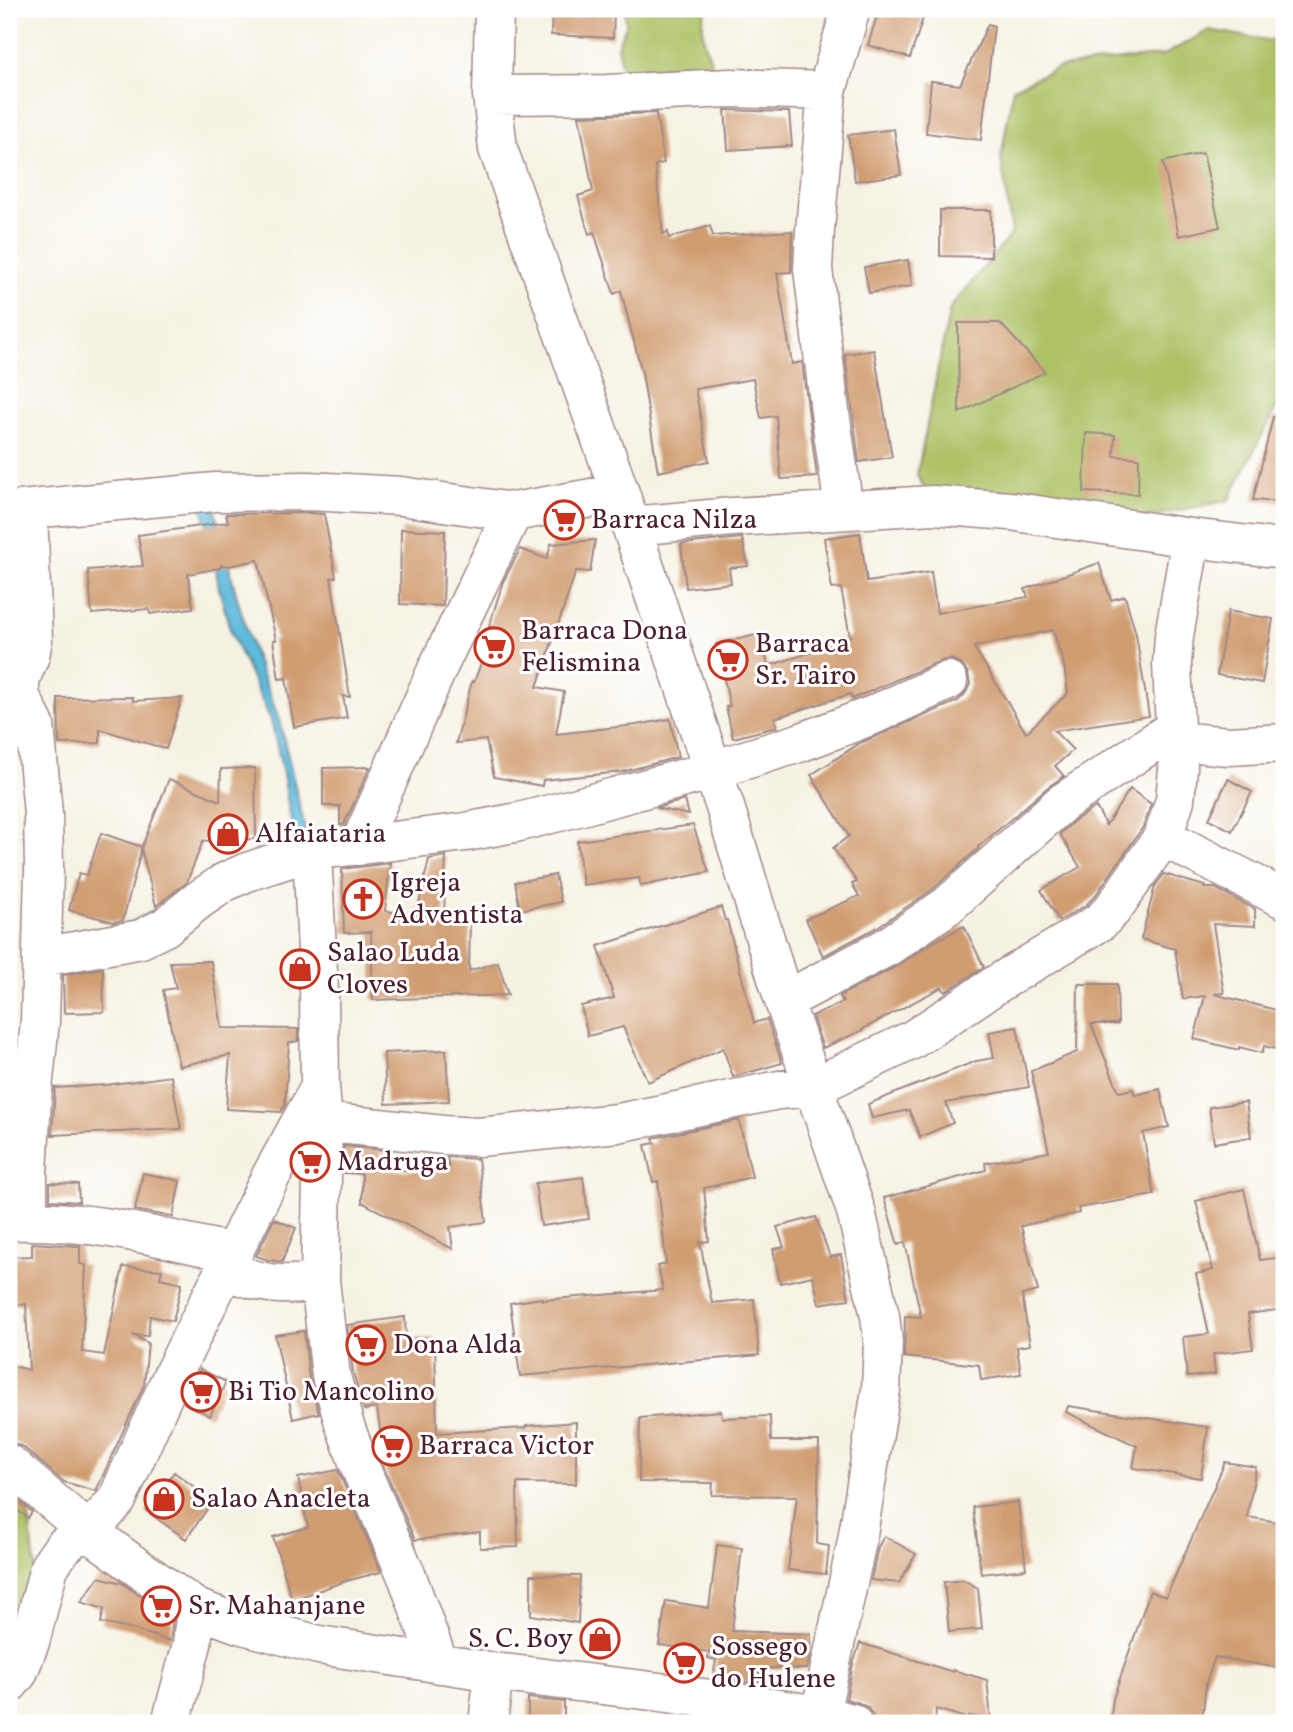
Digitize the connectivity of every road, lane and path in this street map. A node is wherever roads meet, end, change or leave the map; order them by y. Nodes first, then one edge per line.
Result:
1 (494, 9) edge
2 (851, 9) edge
3 (827, 92) junction
4 (492, 95) junction
5 (844, 509) junction
6 (625, 510) junction
7 (19, 511) edge
8 (513, 512) junction
9 (1191, 538) junction
10 (1284, 549) edge
11 (948, 681) dead end
12 (1177, 734) junction
13 (1284, 743) edge
14 (713, 770) junction
15 (1163, 837) junction
16 (359, 846) junction
17 (312, 852) junction
18 (1284, 899) edge
19 (42, 957) junction
20 (784, 1001) junction
21 (24, 1020) edge
22 (814, 1087) junction
23 (322, 1104) junction
24 (18, 1221) edge
25 (230, 1261) junction
26 (320, 1281) junction
27 (9, 1464) edge
28 (89, 1532) junction
29 (196, 1608) junction
30 (439, 1664) junction
31 (494, 1672) junction
32 (9, 1685) edge
33 (836, 1719) edge
34 (171, 1723) edge
35 (488, 1723) edge

1 - 4 street
2 - 3 street
3 - 4 street
3 - 5 street
4 - 6 street
5 - 6 street
5 - 9 street
6 - 8 street
6 - 14 street
7 - 8 street
7 - 19 street
8 - 16 street
9 - 10 street
9 - 12 street
11 - 14 street
12 - 13 street
12 - 15 street
12 - 20 street
14 - 16 street
14 - 20 street
15 - 18 street
15 - 22 street
16 - 17 street
17 - 19 street
17 - 23 street
19 - 21 street
20 - 22 street
21 - 24 street
22 - 23 street
22 - 33 street
23 - 25 street
23 - 26 street
24 - 25 street
25 - 26 street
25 - 28 street
26 - 30 street
27 - 28 street
28 - 29 street
28 - 32 street
29 - 30 street
29 - 34 street
30 - 31 street
31 - 33 street
31 - 35 street

